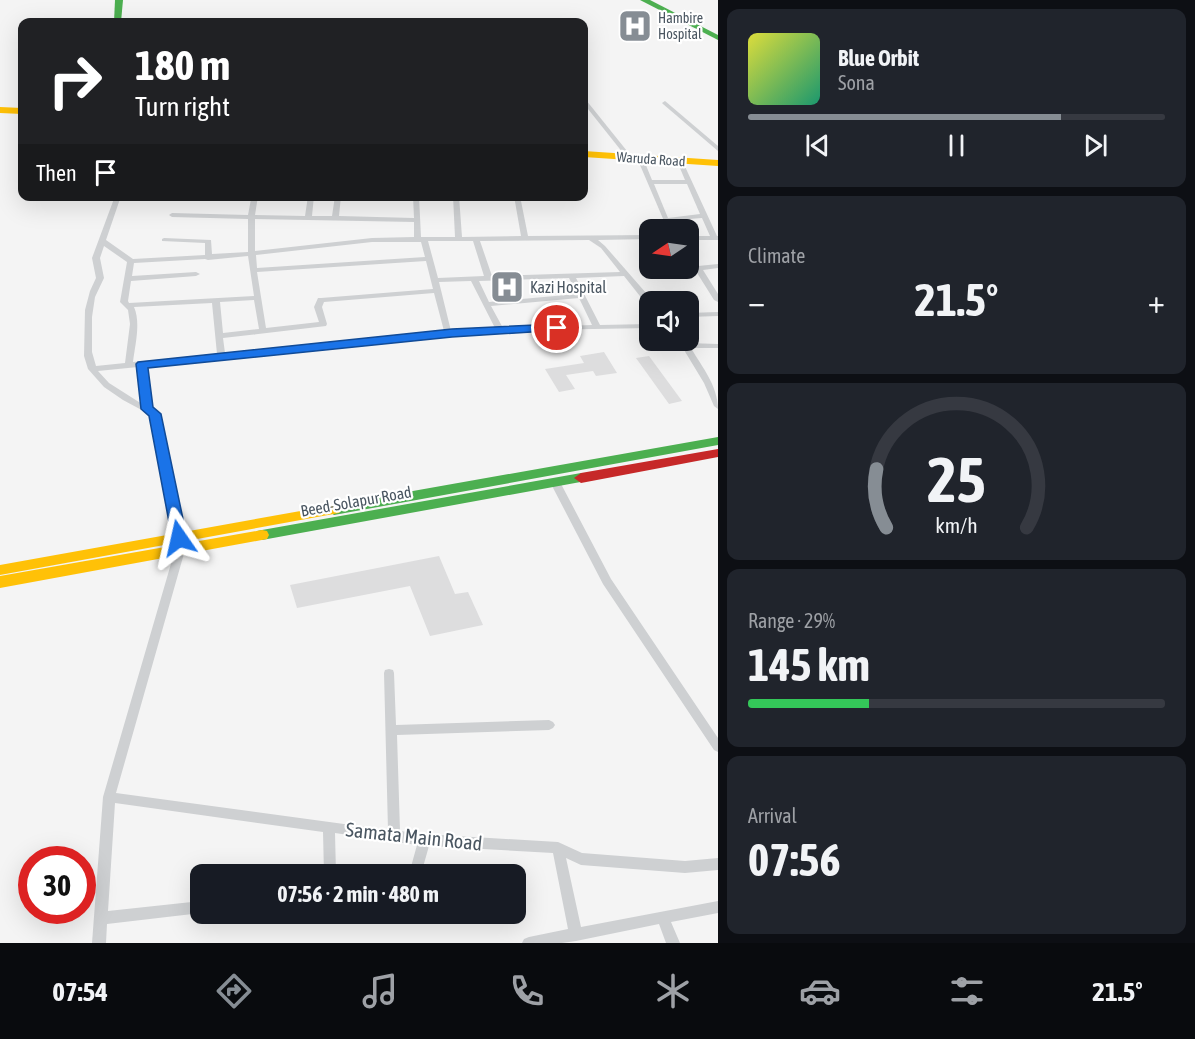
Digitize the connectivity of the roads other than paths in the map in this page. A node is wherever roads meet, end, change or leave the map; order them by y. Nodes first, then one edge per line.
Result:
1 (119, 0) edge
2 (644, 0) edge
3 (118, 18) edge
4 (718, 38) edge
5 (665, 103) dead end
6 (588, 106) edge
7 (0, 110) edge
8 (18, 111) edge
9 (718, 149) edge
10 (588, 154) edge
11 (634, 158) junction
12 (680, 161) junction
13 (718, 163) edge
14 (649, 182) junction
15 (688, 182) junction
16 (116, 201) edge
17 (254, 201) edge
18 (310, 201) edge
19 (337, 201) edge
20 (416, 201) edge
21 (456, 201) edge
22 (518, 201) edge
23 (172, 215) dead end
24 (702, 216) junction
25 (250, 217) junction
26 (308, 218) junction
27 (335, 218) junction
28 (416, 220) junction
29 (590, 237) junction
30 (639, 237) edge
31 (421, 238) junction
32 (459, 238) junction
33 (476, 238) junction
34 (525, 238) junction
35 (699, 238) edge
36 (716, 238) edge
37 (164, 240) dead end
38 (102, 241) junction
39 (254, 254) junction
40 (208, 258) junction
41 (429, 259) junction
42 (131, 261) junction
43 (718, 266) edge
44 (255, 270) junction
45 (196, 274) dead end
46 (625, 274) junction
47 (572, 277) junction
48 (127, 279) junction
49 (474, 279) junction
50 (489, 279) junction
51 (435, 280) junction
52 (437, 291) junction
53 (640, 291) edge
54 (582, 296) junction
55 (258, 298) junction
56 (718, 300) edge
57 (216, 301) junction
58 (487, 304) junction
59 (128, 305) junction
60 (718, 314) edge
61 (699, 315) edge
62 (639, 326) edge
63 (598, 328) junction
64 (500, 330) junction
65 (263, 331) junction
66 (448, 333) junction
67 (220, 336) junction
68 (699, 344) edge
69 (718, 346) edge
70 (688, 351) edge
71 (221, 357) junction
72 (142, 364) junction
73 (129, 365) junction
74 (92, 369) junction
75 (718, 406) edge
76 (147, 409) junction
77 (718, 441) edge
78 (718, 453) edge
79 (555, 482) junction
80 (180, 544) junction
81 (0, 570) edge
82 (0, 582) edge
83 (389, 672) dead end
84 (549, 725) dead end
85 (391, 730) junction
86 (718, 747) edge
87 (109, 796) junction
88 (329, 827) junction
89 (394, 836) junction
90 (424, 840) junction
91 (558, 848) junction
92 (330, 864) edge
93 (418, 864) edge
94 (718, 864) edge
95 (718, 907) edge
96 (190, 908) edge
97 (663, 917) junction
98 (101, 918) junction
99 (576, 935) junction
100 (99, 943) edge
101 (529, 943) edge
102 (673, 943) edge

1 - 3 main road
2 - 4 main road
5 - 9 street
6 - 11 street
7 - 8 main road
10 - 11 main road, Waruda Road
11 - 12 main road, Waruda Road
11 - 14 street
12 - 13 main road, Waruda Road
12 - 15 street
14 - 15 street
14 - 24 street
15 - 24 street
16 - 38 street
17 - 25 street
18 - 26 street
19 - 27 street
20 - 28 street
21 - 32 street
22 - 34 street
23 - 25 street
24 - 36 street
25 - 26 street
25 - 39 street
26 - 27 street
27 - 28 street
28 - 31 street
29 - 30 street
29 - 34 street
29 - 46 street
31 - 32 street
31 - 39 street
31 - 41 street
32 - 33 street
33 - 34 street
33 - 50 street
35 - 36 street
37 - 40 street
38 - 42 street
38 - 74 street
39 - 40 street
39 - 44 street
40 - 42 street
41 - 44 street
41 - 51 street
42 - 48 street
43 - 56 street
44 - 55 street
45 - 48 street
46 - 47 street
46 - 53 street
47 - 50 street
47 - 54 street
48 - 59 street
49 - 50 street
49 - 51 street
49 - 58 street
51 - 52 street
52 - 65 street
52 - 66 street
54 - 58 street
54 - 63 street
55 - 57 street
55 - 65 street
57 - 59 street
57 - 67 street
58 - 64 street
59 - 73 street
60 - 61 street
62 - 63 street
63 - 64 street
64 - 66 street
65 - 67 street
66 - 71 street
67 - 71 street
68 - 69 street
70 - 75 street
71 - 72 street
72 - 73 street
72 - 76 street
73 - 74 street
74 - 76 street
76 - 80 street
77 - 80 main road, Beed-Solapur Road
78 - 79 main road, Beed-Solapur Road
79 - 80 main road, Beed-Solapur Road
79 - 86 street
80 - 81 main road, Beed-Solapur Road
80 - 82 main road, Beed-Solapur Road
80 - 87 street
83 - 85 street
84 - 85 street
85 - 89 street
87 - 88 street, Samata Main Road
87 - 98 street
88 - 89 street, Samata Main Road
88 - 92 street
89 - 90 street, Samata Main Road
90 - 91 street, Samata Main Road
90 - 93 street
91 - 94 street, Samata Main Road
91 - 99 street
95 - 97 street
96 - 98 street
97 - 99 street
97 - 102 street
98 - 100 street
99 - 101 street

